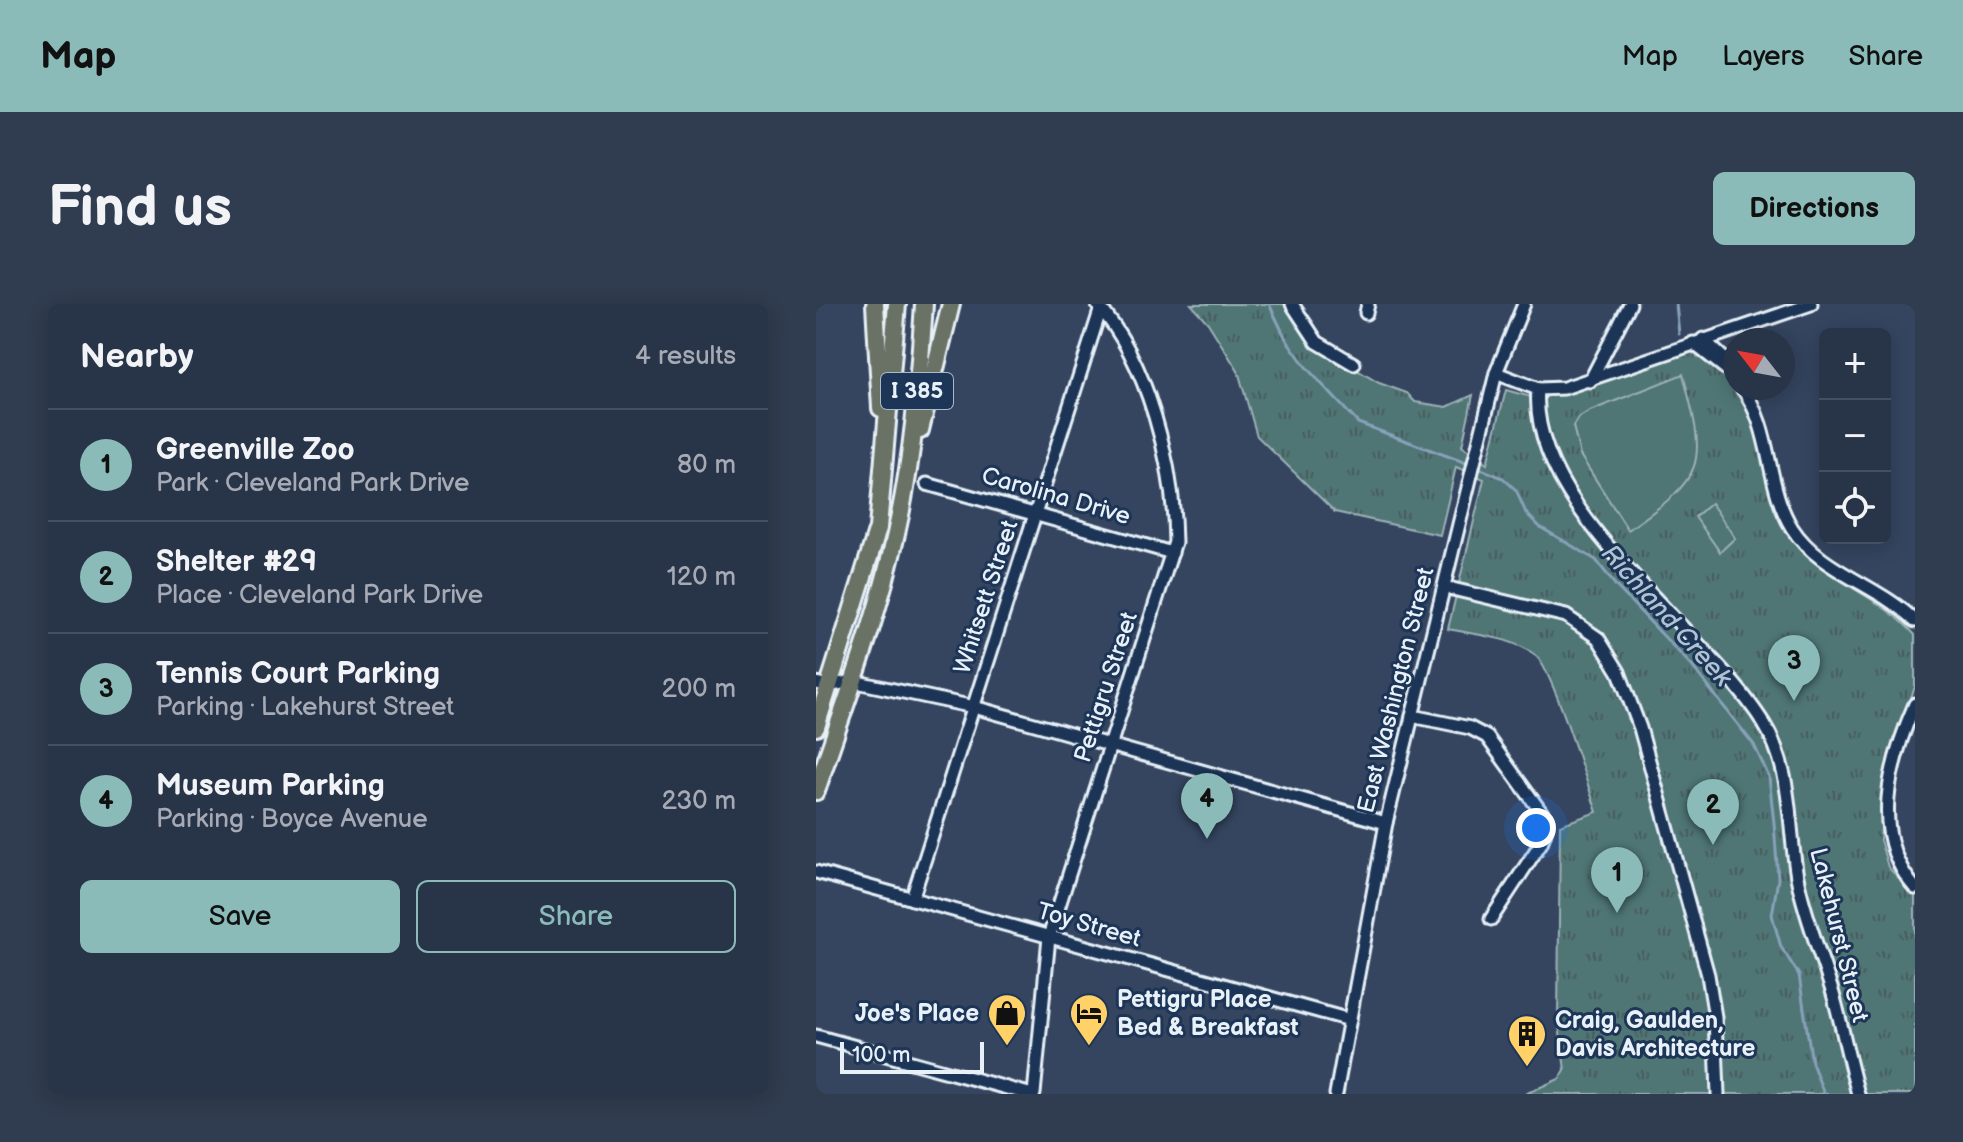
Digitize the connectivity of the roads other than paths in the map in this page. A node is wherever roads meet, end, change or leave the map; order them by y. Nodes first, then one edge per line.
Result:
1 (875, 304) edge
2 (897, 304) edge
3 (924, 304) edge
4 (951, 304) edge
5 (1292, 304) edge
6 (1524, 304) edge
7 (1630, 304) edge
8 (1811, 304) edge
9 (1099, 306) edge
10 (1698, 341) junction
11 (1354, 364) dead end
12 (1723, 366) edge
13 (1496, 373) junction
14 (1590, 381) junction
15 (1538, 389) junction
16 (1748, 400) edge
17 (885, 465) junction
18 (905, 477) junction
19 (927, 484) dead end
20 (1036, 513) junction
21 (1172, 553) junction
22 (1444, 587) junction
23 (1915, 621) edge
24 (852, 681) junction
25 (823, 684) edge
26 (1915, 704) edge
27 (974, 707) junction
28 (1412, 716) junction
29 (816, 727) edge
30 (1111, 745) junction
31 (816, 791) edge
32 (1386, 823) junction
33 (816, 872) edge
34 (1915, 888) edge
35 (912, 899) junction
36 (1491, 919) dead end
37 (1049, 937) junction
38 (1350, 1020) junction
39 (816, 1036) edge
40 (1031, 1094) edge
41 (1336, 1094) edge
42 (1718, 1094) edge
43 (1858, 1094) edge

1 - 17 highway
2 - 17 highway, I 385
3 - 18 highway, I 385
4 - 18 highway
5 - 11 street
6 - 13 street, East Washington Street
7 - 14 street
8 - 10 street
9 - 20 street, Whitsett Street
9 - 21 street, Pettigru Street
10 - 12 street
10 - 14 street
13 - 15 street
13 - 22 street, East Washington Street
14 - 15 street
15 - 43 street, Lakehurst Street
16 - 23 street
17 - 25 highway
18 - 24 highway
19 - 20 street, Carolina Drive
20 - 21 street, Carolina Drive
20 - 27 street, Whitsett Street
21 - 30 street, Pettigru Street
22 - 28 street, East Washington Street
22 - 42 street
24 - 25 street
24 - 27 street
24 - 31 highway
25 - 29 highway
26 - 34 street
27 - 30 street
27 - 35 street, Whitsett Street
28 - 32 street, East Washington Street
28 - 36 street
30 - 32 street
30 - 37 street, Pettigru Street
32 - 38 street, East Washington Street
33 - 35 street, Toy Street
35 - 37 street, Toy Street
37 - 38 street, Toy Street
37 - 40 street, Pettigru Street
38 - 41 street, East Washington Street
39 - 40 street

